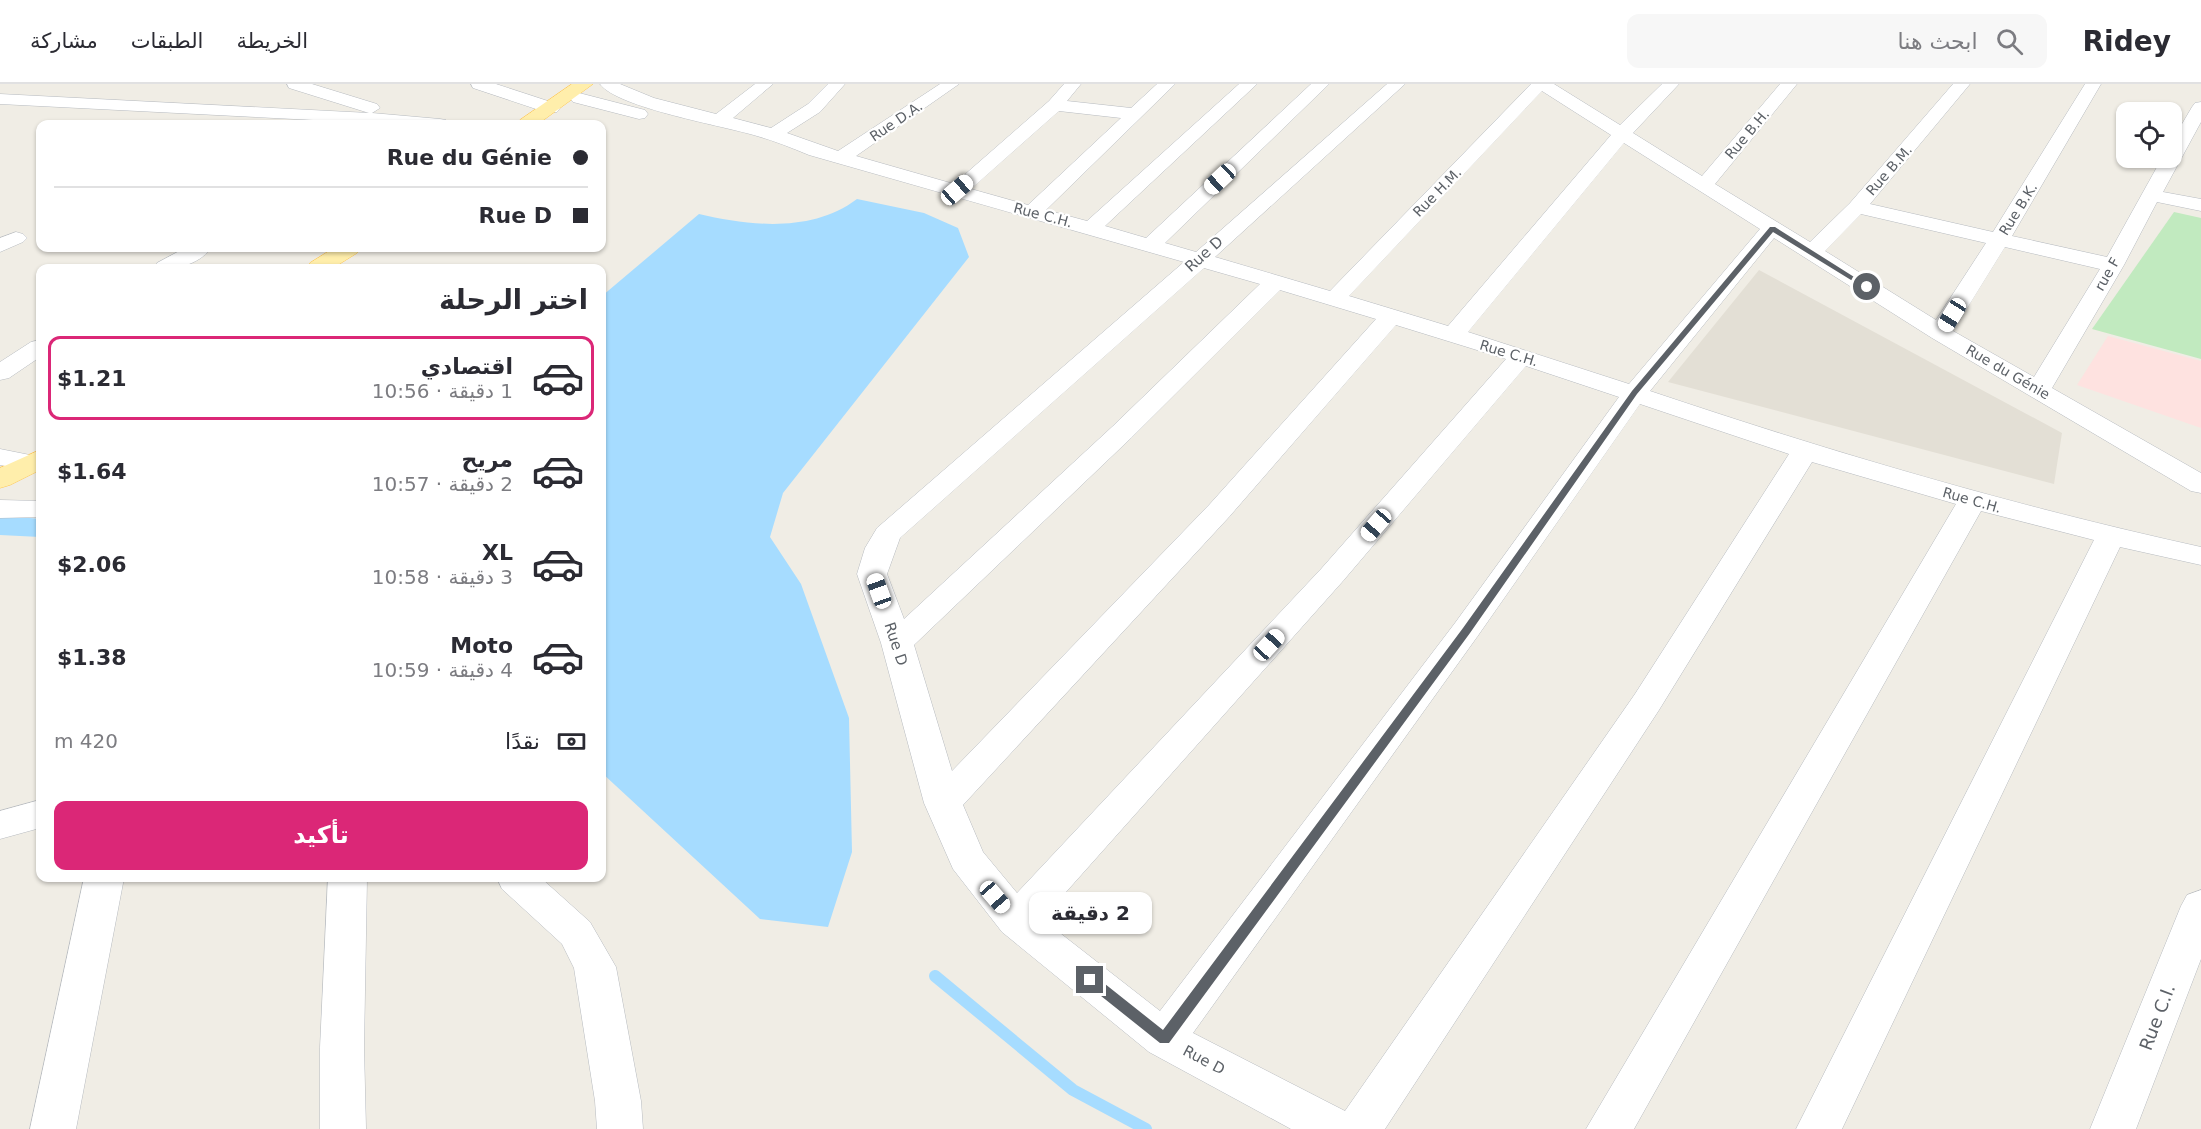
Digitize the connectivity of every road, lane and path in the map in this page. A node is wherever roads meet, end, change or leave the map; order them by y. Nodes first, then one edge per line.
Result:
1 (37, 84) edge
2 (295, 84) edge
3 (479, 84) edge
4 (524, 84) edge
5 (598, 84) edge
6 (608, 84) edge
7 (765, 84) edge
8 (837, 84) edge
9 (951, 84) edge
10 (1073, 84) edge
11 (1167, 84) edge
12 (1250, 84) edge
13 (1321, 84) edge
14 (1397, 84) edge
15 (1541, 84) edge
16 (1671, 84) edge
17 (1789, 84) edge
18 (1962, 84) edge
19 (2092, 84) edge
20 (321, 91) junction
21 (675, 91) dead end
22 (577, 92) edge
23 (0, 99) edge
24 (18, 100) junction
25 (658, 104) junction
26 (1055, 105) junction
27 (2201, 106) edge
28 (551, 108) junction
29 (271, 113) junction
30 (1134, 114) junction
31 (408, 120) joint
32 (533, 120) edge
33 (546, 120) edge
34 (719, 121) junction
35 (1623, 133) junction
36 (774, 135) junction
37 (2182, 138) edge
38 (816, 151) junction
39 (841, 158) junction
40 (2165, 168) edge
41 (1705, 184) junction
42 (957, 190) junction
43 (2149, 195) junction
44 (2201, 205) edge
45 (1857, 207) junction
46 (1032, 212) junction
47 (1091, 228) junction
48 (1773, 228) junction
49 (1998, 241) junction
50 (1151, 245) junction
51 (193, 252) edge
52 (343, 252) edge
53 (362, 252) edge
54 (1812, 252) junction
55 (1198, 259) junction
56 (172, 264) edge
57 (324, 264) edge
58 (344, 264) edge
59 (2113, 265) junction
60 (1275, 282) junction
61 (1335, 299) junction
62 (1391, 316) junction
63 (1940, 333) junction
64 (1454, 335) junction
65 (36, 350) edge
66 (1522, 356) junction
67 (0, 373) edge
68 (2039, 389) junction
69 (1635, 393) junction
70 (1806, 451) junction
71 (0, 457) edge
72 (36, 467) edge
73 (36, 470) edge
74 (2201, 485) edge
75 (0, 497) edge
76 (1972, 501) junction
77 (36, 508) edge
78 (2110, 537) junction
79 (2201, 556) edge
80 (897, 643) junction
81 (943, 804) junction
82 (36, 815) edge
83 (0, 825) edge
84 (103, 882) edge
85 (347, 882) edge
86 (520, 882) edge
87 (2201, 906) edge
88 (1016, 921) junction
89 (1164, 1039) junction
90 (53, 1129) edge
91 (343, 1129) edge
92 (621, 1129) edge
93 (1335, 1129) edge
94 (1359, 1129) edge
95 (1609, 1129) edge
96 (1819, 1129) edge
97 (2113, 1129) edge

1 - 24 street
2 - 20 street
3 - 28 street
4 - 22 street, Rue C.H.
5 - 22 main road
6 - 25 street, Rue C.H.
7 - 34 street
8 - 36 street
9 - 39 street, Rue D.A.
10 - 26 street
11 - 30 street
12 - 47 street
13 - 50 street
14 - 55 street, Rue D
15 - 35 street, Rue du Génie
15 - 61 street, Rue H.M.
16 - 35 street
17 - 41 street, Rue B.H.
18 - 45 street, Rue B.M.
19 - 49 street, Rue B.K.
20 - 29 street
20 - 31 street
21 - 25 street
22 - 28 main road
22 - 33 main road
22 - 38 street, Rue C.H.
23 - 24 street
24 - 29 street
25 - 34 street, Rue C.H.
26 - 30 street
26 - 42 street
27 - 37 street, rue F
28 - 32 main road
29 - 31 street
30 - 46 street
34 - 36 street, Rue C.H.
35 - 41 street, Rue du Génie
35 - 64 street
36 - 38 street, Rue C.H.
38 - 39 street, Rue C.H.
39 - 42 street, Rue C.H.
40 - 43 street, rue F
41 - 48 street, Rue du Génie
42 - 46 street, Rue C.H.
43 - 44 street
43 - 59 street, rue F
45 - 49 street
45 - 54 street, Rue B.M.
46 - 47 street, Rue C.H.
47 - 50 street, Rue C.H.
48 - 54 street, Rue du Génie
48 - 69 street
49 - 59 street
49 - 63 street, Rue B.K.
50 - 55 street, Rue C.H.
51 - 56 street
52 - 57 main road
53 - 58 main road
54 - 63 street, Rue du Génie
55 - 60 street, Rue C.H.
55 - 80 street, Rue D
59 - 68 street, rue F
60 - 61 street, Rue C.H.
60 - 80 street
61 - 62 street, Rue C.H.
62 - 64 street, Rue C.H.
62 - 81 street
63 - 68 street, Rue du Génie
64 - 66 street, Rue C.H.
65 - 67 street
66 - 69 street, Rue C.H.
66 - 88 street
68 - 74 street, Rue du Génie
69 - 70 street, Rue C.H.
69 - 89 street
70 - 76 street, Rue C.H.
70 - 94 street
71 - 72 street
73 - 75 main road
75 - 77 street
76 - 78 street, Rue C.H.
76 - 95 street
78 - 79 street, Rue C.H.
78 - 96 street
80 - 81 street, Rue D
81 - 88 street, Rue D
82 - 83 street
84 - 90 street
85 - 91 street
86 - 92 street
87 - 97 street, Rue C.I.
88 - 89 street, Rue D
89 - 93 street, Rue D

